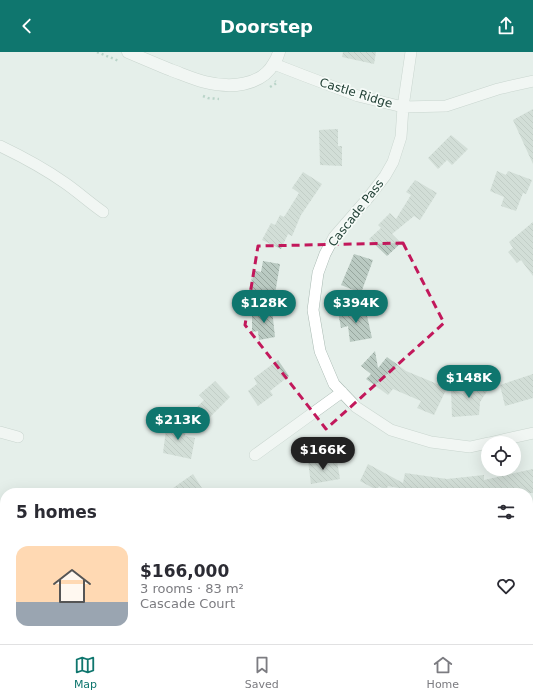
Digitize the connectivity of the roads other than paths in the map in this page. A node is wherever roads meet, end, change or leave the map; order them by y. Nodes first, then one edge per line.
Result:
1 (128, 52) edge
2 (279, 52) edge
3 (411, 52) edge
4 (274, 64) junction
5 (533, 80) edge
6 (403, 107) junction
7 (0, 146) edge
8 (103, 212) dead end
9 (342, 392) junction
10 (0, 432) edge
11 (533, 433) edge
12 (520, 436) edge
13 (18, 437) dead end
14 (481, 445) edge
15 (255, 455) dead end

1 - 4 street
2 - 4 street
3 - 6 street, Cascade Pass
4 - 6 street, Castle Ridge
5 - 6 street, Castle Ridge
6 - 9 street, Cascade Pass
7 - 8 street
9 - 14 street, Cascade Pass
9 - 15 street
10 - 13 street
11 - 12 street, Cascade Pass

